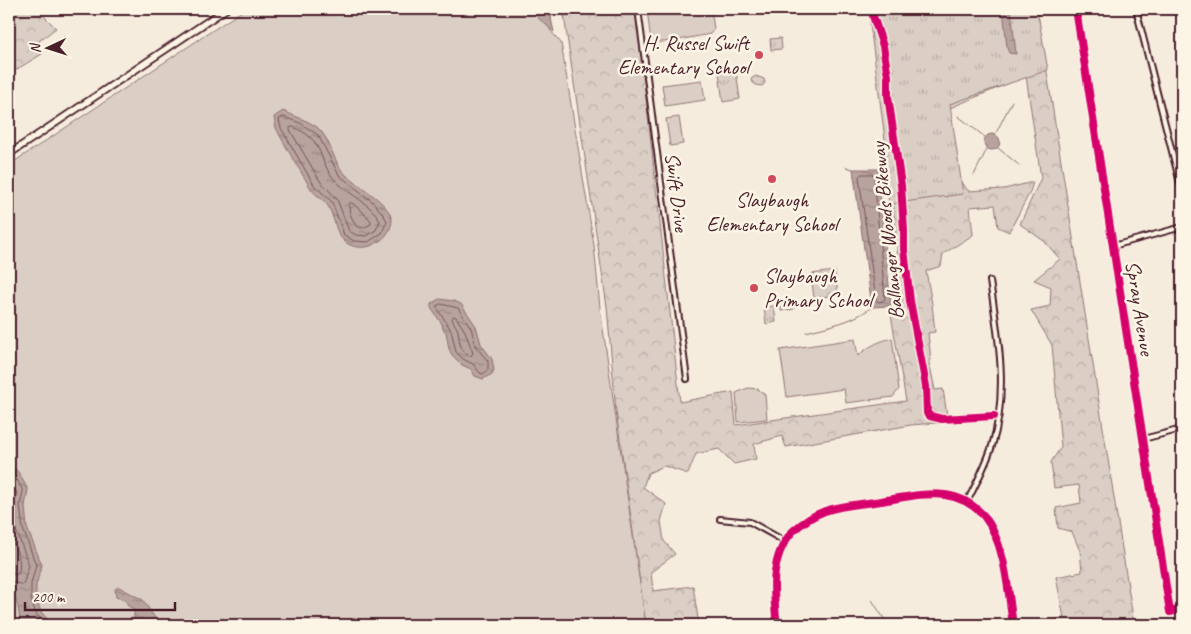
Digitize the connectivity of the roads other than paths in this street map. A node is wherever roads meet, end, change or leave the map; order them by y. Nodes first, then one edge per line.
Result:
1 (226, 9) edge
2 (638, 9) edge
3 (1076, 9) edge
4 (1136, 9) edge
5 (9, 154) edge
6 (1182, 191) edge
7 (1182, 227) edge
8 (1113, 246) junction
9 (990, 281) dead end
10 (687, 378) dead end
11 (1182, 429) edge
12 (1143, 439) junction
13 (967, 502) junction
14 (720, 519) dead end
15 (786, 542) junction
16 (1182, 609) edge
17 (777, 625) edge
18 (1013, 625) edge

1 - 5 main road
2 - 10 street, Swift Drive
3 - 8 street, Spray Avenue
4 - 6 street
7 - 8 street
8 - 12 street, Spray Avenue
9 - 13 street
11 - 12 street
12 - 16 street, Spray Avenue
13 - 15 street
13 - 18 street
14 - 15 street
15 - 17 street

